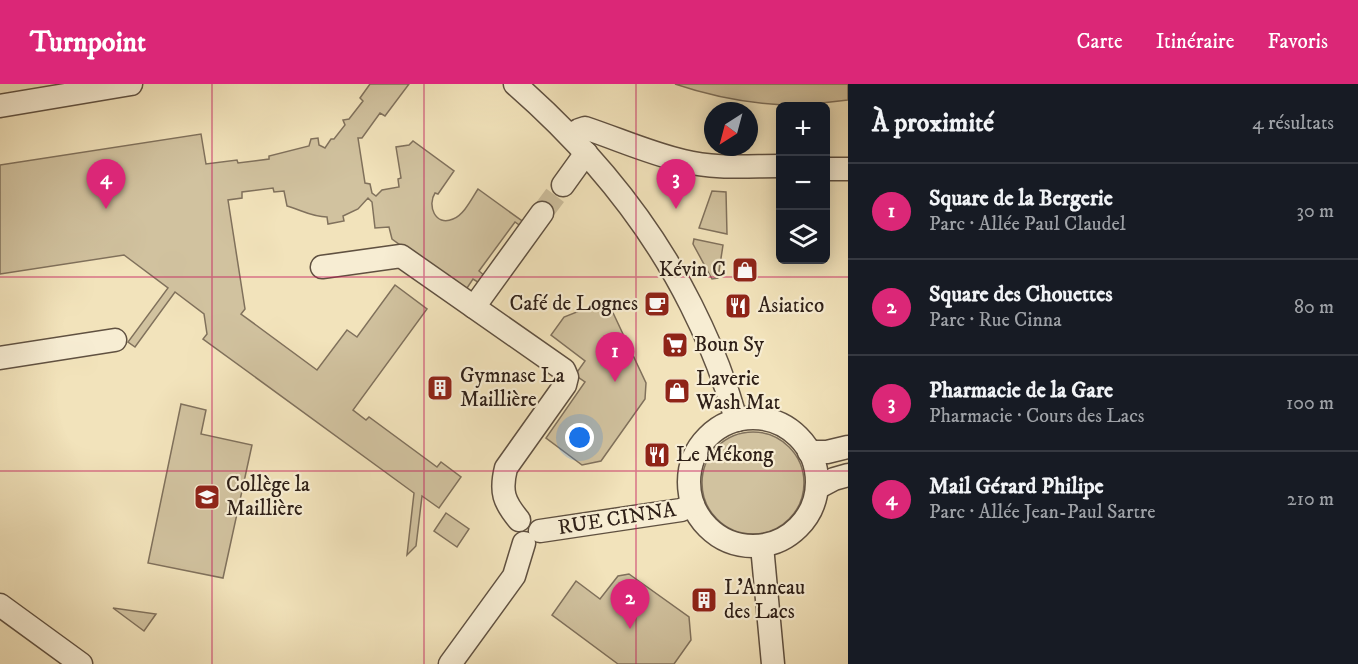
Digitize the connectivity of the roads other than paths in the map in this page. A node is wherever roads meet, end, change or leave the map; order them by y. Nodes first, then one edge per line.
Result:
1 (131, 84) edge
2 (515, 84) edge
3 (0, 106) edge
4 (570, 135) junction
5 (586, 153) junction
6 (776, 166) edge
7 (830, 169) edge
8 (848, 169) edge
9 (563, 185) tunnel mouth
10 (542, 213) tunnel mouth
11 (322, 267) dead end
12 (474, 307) junction
13 (115, 340) dead end
14 (0, 358) edge
15 (737, 420) junction
16 (848, 447) edge
17 (809, 452) junction
18 (848, 475) edge
19 (817, 488) junction
20 (693, 505) junction
21 (532, 537) junction
22 (762, 546) junction
23 (0, 605) edge
24 (81, 664) edge
25 (450, 664) edge
26 (772, 664) edge

1 - 3 street
2 - 4 street
4 - 5 street
4 - 6 street
5 - 9 street
5 - 15 street
7 - 8 street
10 - 12 street
11 - 12 street
12 - 21 street
13 - 14 street
15 - 17 street
15 - 20 street
16 - 17 street
17 - 19 street
18 - 19 street
19 - 22 street
20 - 21 street, RUE CINNA
20 - 22 street
21 - 25 street
22 - 26 street
23 - 24 street

